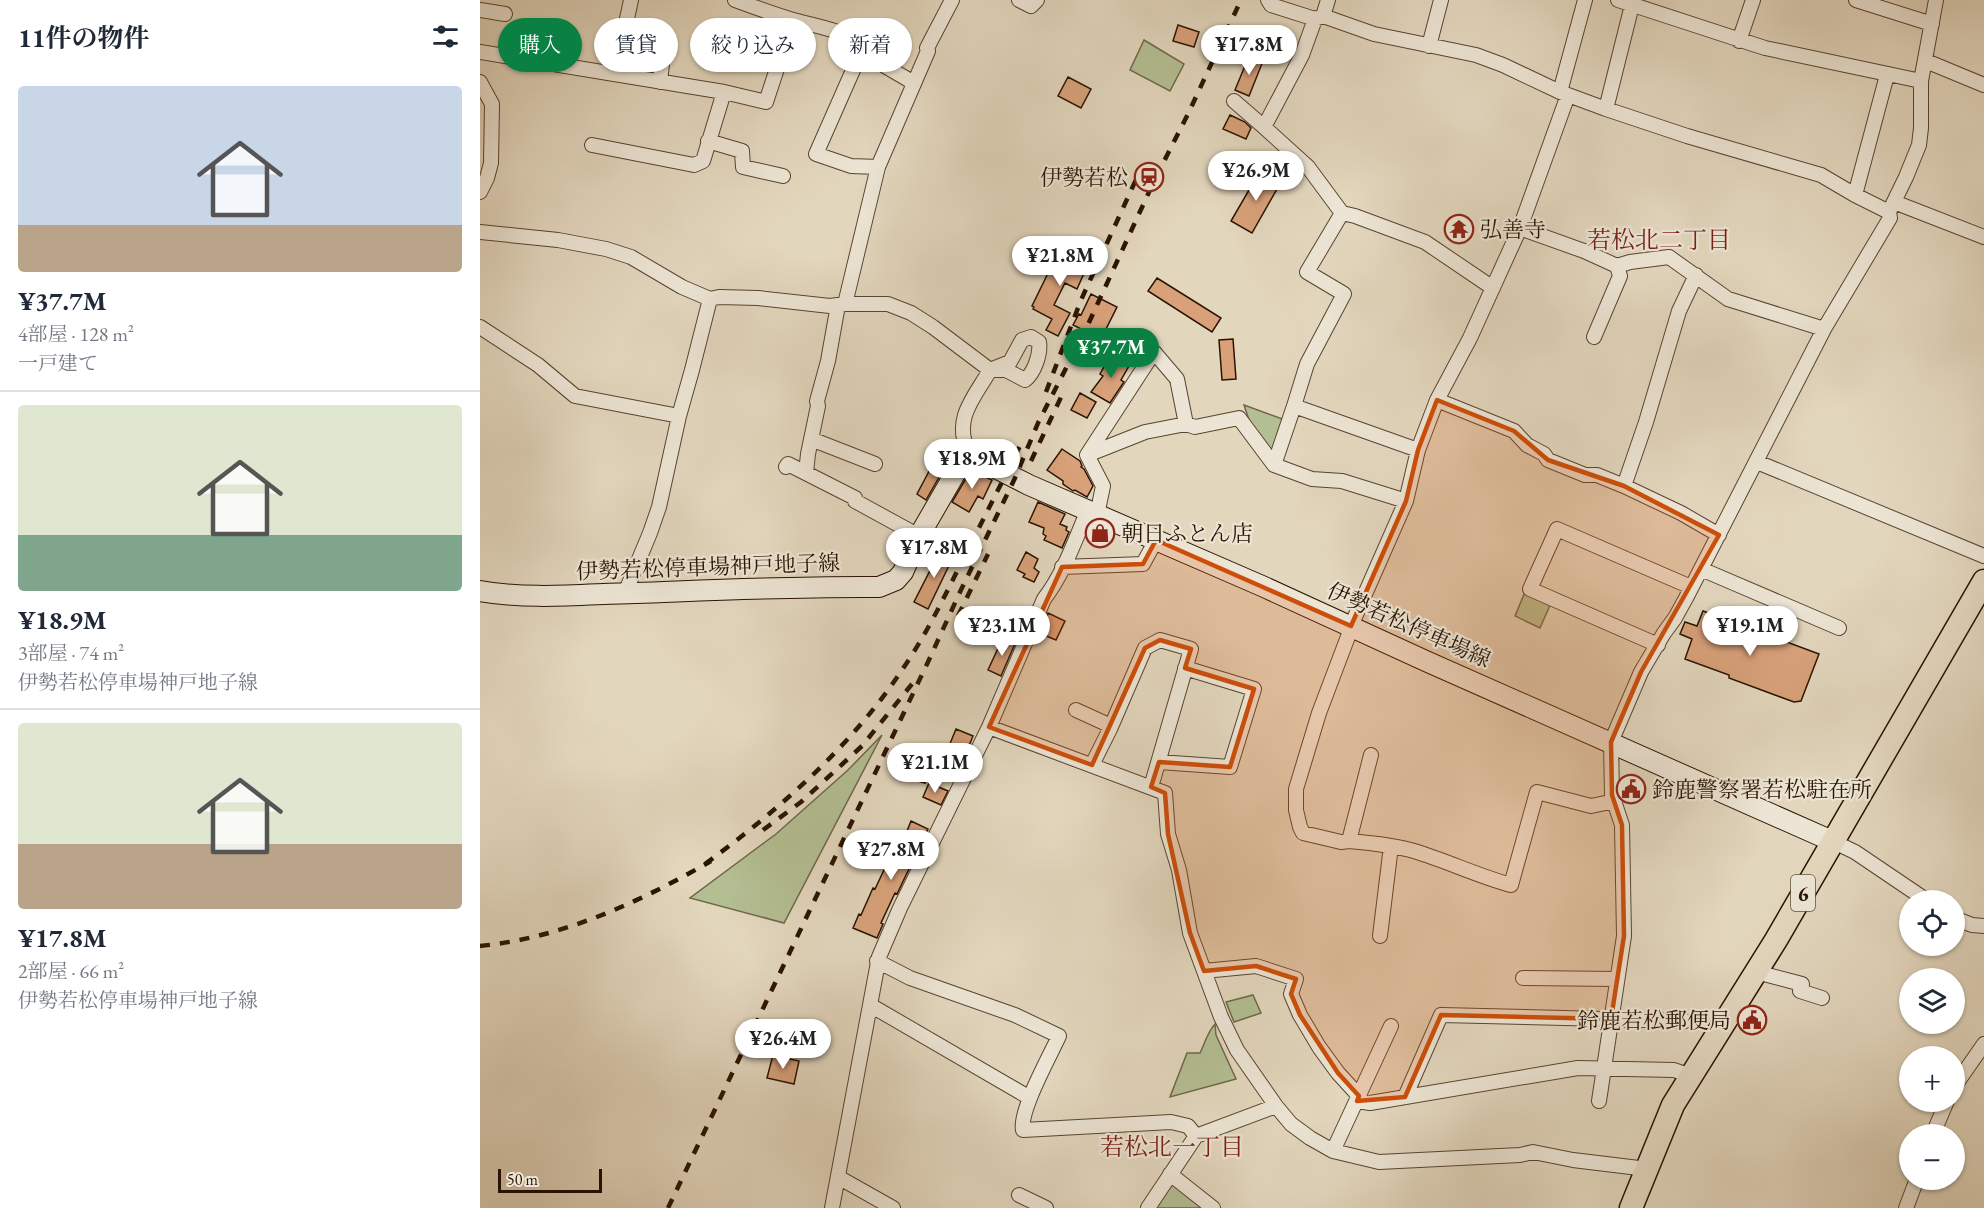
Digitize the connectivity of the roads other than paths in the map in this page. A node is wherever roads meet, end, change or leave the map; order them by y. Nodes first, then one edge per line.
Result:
1 (631, 0) edge
2 (735, 0) edge
3 (952, 0) edge
4 (1019, 0) edge
5 (1037, 0) edge
6 (1268, 0) edge
7 (1328, 0) edge
8 (1441, 0) edge
9 (1585, 0) edge
10 (1618, 0) edge
11 (1753, 0) edge
12 (1856, 0) edge
13 (1936, 0) edge
14 (1632, 5) junction
15 (480, 10) edge
16 (505, 14) dead end
17 (1319, 17) junction
18 (787, 18) edge
19 (1932, 24) junction
20 (1739, 40) junction
21 (1429, 46) junction
22 (480, 52) edge
23 (1926, 61) junction
24 (776, 72) edge
25 (852, 72) edge
26 (895, 72) edge
27 (1887, 75) junction
28 (1921, 81) junction
29 (480, 82) edge
30 (660, 82) junction
31 (914, 83) junction
32 (1984, 85) edge
33 (724, 92) junction
34 (1564, 94) junction
35 (1234, 101) dead end
36 (1606, 109) junction
37 (1264, 127) junction
38 (708, 141) junction
39 (592, 145) dead end
40 (878, 167) junction
41 (783, 176) dead end
42 (480, 192) edge
43 (1856, 195) junction
44 (1892, 207) junction
45 (1342, 213) junction
46 (1520, 228) junction
47 (480, 232) edge
48 (1984, 237) edge
49 (1617, 266) junction
50 (1696, 275) junction
51 (1492, 288) junction
52 (710, 299) junction
53 (842, 305) junction
54 (480, 327) edge
55 (1824, 329) junction
56 (1594, 337) dead end
57 (1437, 400) junction
58 (1294, 406) junction
59 (679, 416) junction
60 (1186, 424) junction
61 (811, 439) junction
62 (1418, 450) junction
63 (968, 451) junction
64 (1087, 455) junction
65 (1757, 462) junction
66 (875, 464) dead end
67 (1274, 465) junction
68 (786, 466) dead end
69 (806, 473) junction
70 (1624, 486) junction
71 (1406, 501) junction
72 (1092, 513) junction
73 (1719, 535) junction
74 (920, 536) junction
75 (1156, 540) junction
76 (1984, 556) edge
77 (1062, 567) junction
78 (1701, 569) junction
79 (1984, 581) edge
80 (1691, 587) junction
81 (480, 591) edge
82 (624, 593) junction
83 (1352, 626) junction
84 (1839, 628) dead end
85 (1658, 645) junction
86 (1185, 668) junction
87 (1076, 710) dead end
88 (1111, 726) junction
89 (989, 727) junction
90 (1611, 742) junction
91 (1371, 755) dead end
92 (1159, 762) junction
93 (1092, 765) junction
94 (1151, 787) junction
95 (1615, 801) junction
96 (1349, 841) junction
97 (1832, 841) junction
98 (1391, 846) junction
99 (1911, 890) edge
100 (1965, 922) edge
101 (1984, 926) edge
102 (1380, 936) dead end
103 (877, 961) junction
104 (1204, 971) junction
105 (1756, 972) junction
106 (1523, 978) dead end
107 (1617, 979) junction
108 (1822, 998) dead end
109 (870, 1005) junction
110 (1611, 1019) junction
111 (1685, 1021) dead end
112 (1391, 1026) dead end
113 (1984, 1044) edge
114 (1604, 1067) junction
115 (1965, 1071) edge
116 (1691, 1076) junction
117 (1405, 1097) junction
118 (1030, 1098) junction
119 (1358, 1099) junction
120 (1599, 1101) dead end
121 (1276, 1106) junction
122 (1196, 1136) junction
123 (1333, 1152) junction
124 (1647, 1169) junction
125 (1170, 1174) junction
126 (838, 1177) junction
127 (1913, 1190) edge
128 (1019, 1195) dead end
129 (832, 1208) edge
130 (893, 1208) edge
131 (1047, 1208) edge
132 (1148, 1208) edge
133 (1213, 1208) edge
134 (1630, 1208) edge
135 (1906, 1208) edge

1 - 30 street
2 - 18 street
3 - 31 street
4 - 5 street
6 - 17 street
7 - 17 street
8 - 21 street
9 - 34 street
10 - 14 street
11 - 20 street
12 - 19 street
13 - 19 street
14 - 20 street
14 - 36 street
15 - 16 street
17 - 21 street
17 - 37 street
19 - 23 street
20 - 27 street
21 - 34 street
22 - 30 street
23 - 28 street
23 - 32 street
24 - 33 street
25 - 40 street
26 - 31 street
27 - 28 street
27 - 43 street
28 - 44 street
29 - 42 street
30 - 33 street
31 - 40 street
33 - 38 street
34 - 36 street
34 - 46 street
35 - 37 street
36 - 43 street
37 - 45 street
38 - 39 street
38 - 41 street
40 - 53 street
43 - 44 street
44 - 48 street
44 - 55 street
45 - 51 street
45 - 58 street
46 - 49 street
46 - 51 street
47 - 52 street
49 - 50 street
49 - 56 street
50 - 55 street
50 - 70 street
51 - 57 street
52 - 53 street
52 - 59 street
53 - 61 street
53 - 63 street
54 - 59 street
55 - 65 street
57 - 62 street
57 - 70 street
58 - 62 street
58 - 67 street
59 - 82 street
60 - 64 street
60 - 64 street
60 - 67 street
61 - 66 street
61 - 69 street
62 - 71 street
63 - 72 main road, 伊勢若松停車場線
63 - 74 main road, 伊勢若松停車場神戸地子線
64 - 72 street
65 - 73 street
65 - 76 street
67 - 71 street
68 - 69 street
69 - 74 street
70 - 73 street
71 - 83 street
72 - 75 main road, 伊勢若松停車場線
72 - 77 street
73 - 78 street
74 - 82 main road, 伊勢若松停車場神戸地子線
75 - 77 street
75 - 83 main road, 伊勢若松停車場線
77 - 89 street
78 - 80 street
78 - 84 street
79 - 97 main road, 6
80 - 85 street
80 - 85 street
81 - 82 main road, 伊勢若松停車場神戸地子線
83 - 90 main road, 伊勢若松停車場線
83 - 96 street
85 - 90 street
86 - 88 street
86 - 92 street
86 - 92 street
87 - 88 street
88 - 93 street
89 - 93 street
89 - 103 street
90 - 95 street
90 - 97 main road, 伊勢若松停車場線
91 - 96 street
92 - 94 street
93 - 94 street
94 - 104 street
95 - 98 street
95 - 107 street
96 - 98 street
97 - 99 street
97 - 105 main road, 6
98 - 102 street
100 - 101 street
103 - 109 street
103 - 118 street
104 - 119 street
104 - 121 street
105 - 108 street
105 - 116 main road, 6
106 - 107 street
107 - 110 street
109 - 118 street
109 - 126 street
110 - 111 street
110 - 114 street
110 - 117 street
112 - 119 street
113 - 115 street
114 - 116 street
114 - 117 street
114 - 120 street
116 - 124 main road, 6
117 - 119 street
118 - 122 street
119 - 123 street
121 - 122 street
121 - 123 street
122 - 125 street
123 - 124 street
124 - 134 main road, 6
125 - 132 street
125 - 133 street
126 - 129 street
126 - 130 street
127 - 135 street
128 - 131 street

